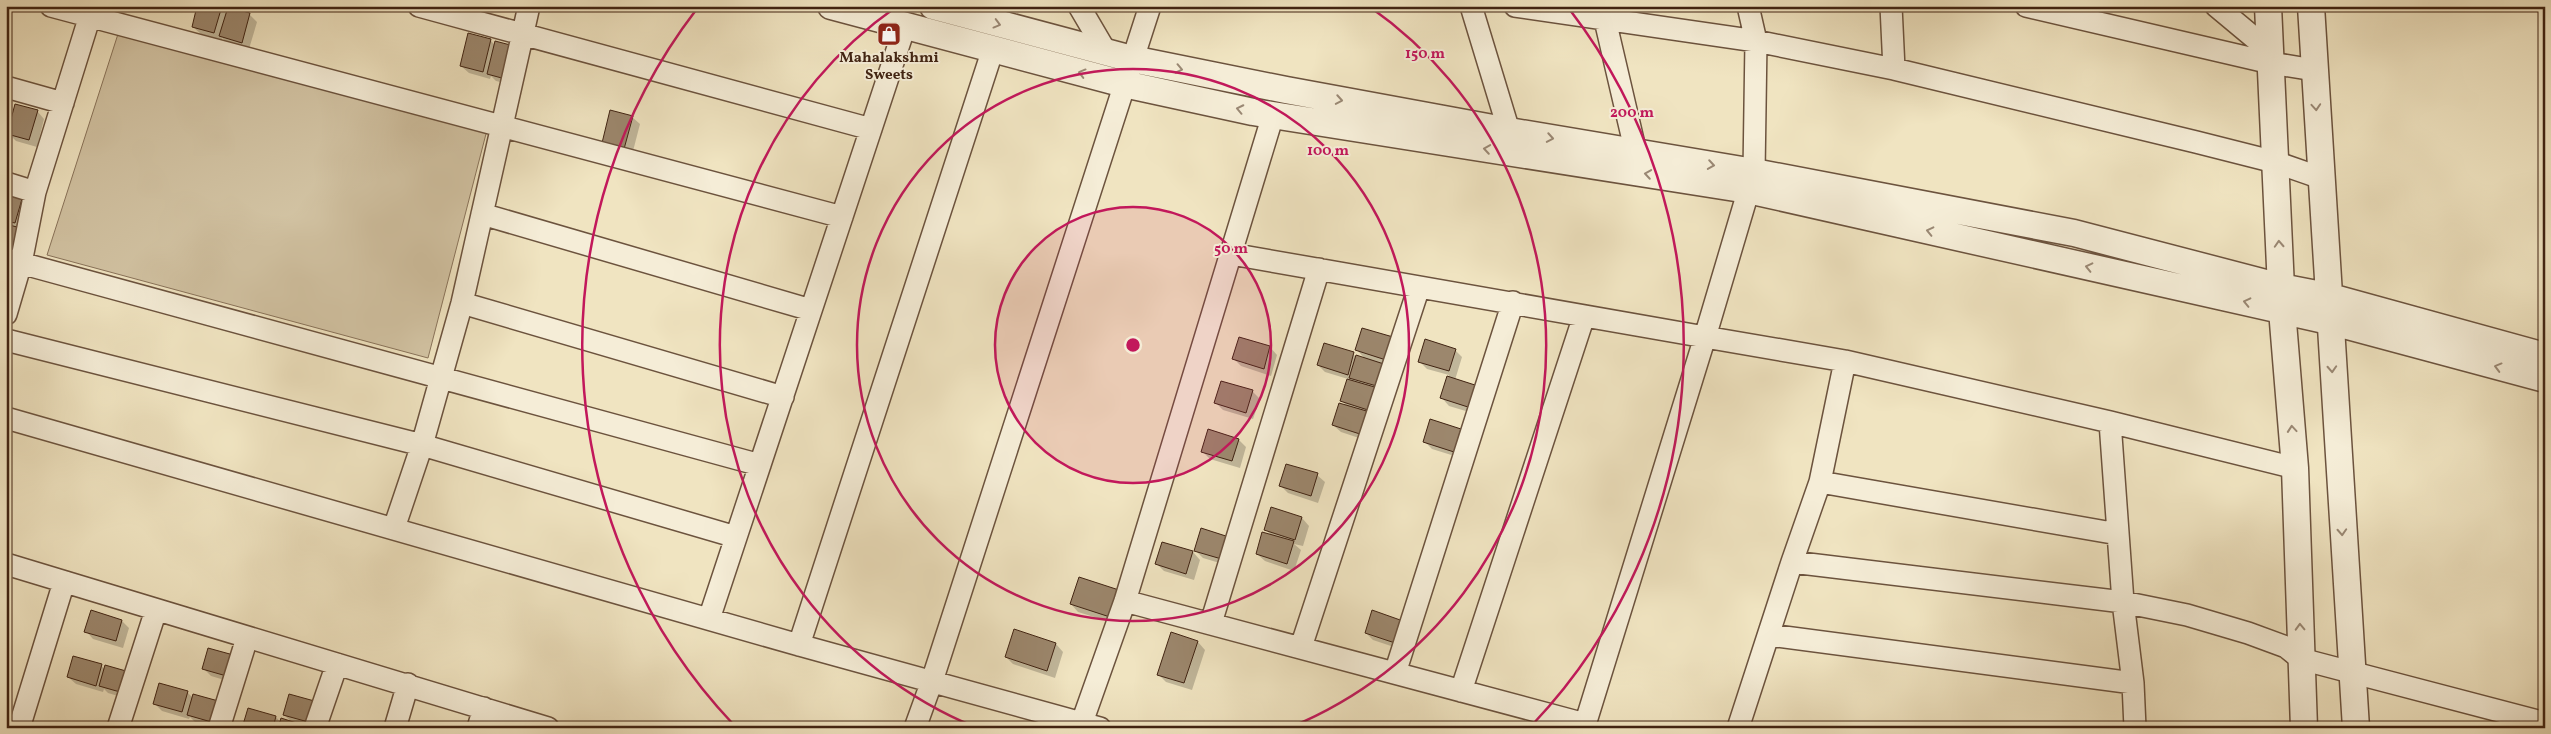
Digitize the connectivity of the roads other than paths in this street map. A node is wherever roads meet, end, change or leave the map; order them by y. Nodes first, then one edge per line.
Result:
1 (52, 6) edge
2 (419, 6) edge
3 (529, 6) edge
4 (831, 6) edge
5 (933, 6) edge
6 (1079, 6) edge
7 (1150, 6) edge
8 (1471, 6) edge
9 (1515, 6) edge
10 (1748, 6) edge
11 (1891, 6) edge
12 (2026, 6) edge
13 (2216, 6) edge
14 (2268, 6) edge
15 (2311, 6) edge
16 (91, 12) edge
17 (1604, 13) edge
18 (905, 26) junction
19 (522, 33) junction
20 (1756, 41) junction
21 (993, 49) junction
22 (1106, 52) junction
23 (2271, 57) junction
24 (1132, 59) junction
25 (1894, 69) junction
26 (2314, 70) junction
27 (1124, 84) junction
28 (6, 86) edge
29 (63, 103) junction
30 (1273, 116) junction
31 (502, 126) junction
32 (870, 129) junction
33 (1509, 131) junction
34 (1636, 153) junction
35 (2275, 162) junction
36 (2321, 178) junction
37 (1751, 181) junction
38 (6, 183) edge
39 (35, 192) junction
40 (482, 214) junction
41 (842, 217) junction
42 (1231, 254) junction
43 (13, 261) edge
44 (1319, 269) junction
45 (1419, 287) junction
46 (2281, 298) junction
47 (1513, 302) junction
48 (462, 303) junction
49 (2328, 308) junction
50 (811, 310) junction
51 (6, 314) edge
52 (1584, 316) junction
53 (1706, 336) junction
54 (6, 340) edge
55 (2545, 356) edge
56 (1845, 361) junction
57 (440, 376) junction
58 (2545, 380) edge
59 (783, 397) junction
60 (6, 418) edge
61 (2110, 422) junction
62 (422, 445) junction
63 (760, 465) junction
64 (2296, 468) junction
65 (1820, 482) junction
66 (394, 528) junction
67 (2118, 534) junction
68 (736, 538) junction
69 (1792, 562) junction
70 (6, 564) edge
71 (64, 582) junction
72 (1125, 601) junction
73 (2123, 602) junction
74 (156, 610) junction
75 (709, 619) junction
76 (1211, 623) junction
77 (1769, 635) junction
78 (247, 638) junction
79 (799, 645) junction
80 (1301, 647) junction
81 (2301, 659) junction
82 (337, 664) junction
83 (2350, 670) junction
84 (1395, 673) junction
85 (932, 681) junction
86 (2133, 683) junction
87 (408, 684) junction
88 (1461, 691) junction
89 (481, 718) edge
90 (2545, 724) edge
91 (1087, 726) edge
92 (1584, 726) edge
93 (19, 728) edge
94 (118, 728) edge
95 (219, 728) edge
96 (316, 728) edge
97 (395, 728) edge
98 (548, 728) edge
99 (915, 728) edge
100 (1738, 728) edge
101 (2135, 728) edge
102 (2304, 728) edge
103 (2356, 728) edge

1 - 16 street
2 - 19 street
3 - 19 street
4 - 18 street
5 -> 22 street
6 - 22 street
7 - 24 street
8 - 33 street
9 - 17 street
10 - 20 street
11 - 25 street
12 - 23 street
13 - 23 street
14 - 23 street
15 - 26 street
16 - 29 street
16 - 31 street
17 - 20 street
17 - 34 street
18 - 21 street
18 - 32 street
19 - 31 street
19 - 32 street
20 - 25 street
20 - 37 street
27 -> 21 street
21 - 79 street
22 - 24 street
23 - 26 street
23 - 35 street
24 - 27 street
24 -> 33 street
25 - 35 street
26 -> 36 street
30 -> 27 street
27 - 85 street
28 - 29 street
29 - 39 street
37 -> 30 street
30 - 42 street
31 - 40 street
31 - 41 street
32 - 41 street
33 -> 34 street
34 -> 37 street
35 - 36 street
46 -> 35 street
36 - 49 street
37 - 46 street
37 - 53 street
38 - 39 street
39 - 43 street
40 - 48 street
40 - 50 street
41 - 50 street
42 - 44 street
42 - 72 street
43 - 51 street
43 - 57 street
44 - 45 street
44 - 76 street
45 - 47 street
45 - 80 street
46 - 49 street
64 -> 46 street
47 - 52 street
47 - 84 street
48 - 57 street
48 - 59 street
49 - 55 street
58 -> 49 street
49 -> 83 street
50 - 59 street
52 - 53 street
52 - 88 street
53 - 56 street
53 - 92 street
54 - 62 street
56 - 61 street
56 - 65 street
57 - 62 street
57 - 63 street
59 - 63 street
60 - 66 street
61 - 64 street
61 - 67 street
62 - 66 street
62 - 68 street
63 - 68 street
81 -> 64 street
65 - 67 street
65 - 69 street
66 - 75 street
67 - 73 street
68 - 75 street
69 - 73 street
69 - 77 street
70 - 71 street
71 - 74 street
71 - 93 street
72 - 76 street
72 - 91 street
73 - 81 street
73 - 86 street
74 - 78 street
74 - 94 street
75 - 79 street
76 - 80 street
77 - 86 street
77 - 100 street
78 - 82 street
78 - 95 street
79 - 85 street
80 - 84 street
81 - 83 street
81 - 102 street
82 - 87 street
82 - 96 street
83 - 90 street
83 - 103 street
84 - 88 street
85 - 91 street
85 - 99 street
86 - 101 street
87 - 89 street
87 - 97 street
88 - 92 street
89 - 98 street

